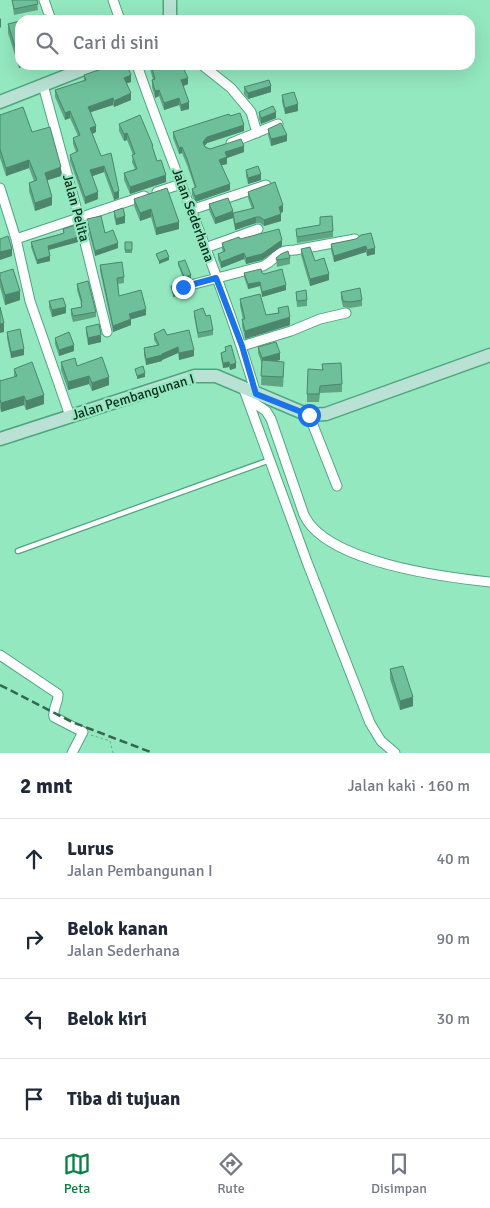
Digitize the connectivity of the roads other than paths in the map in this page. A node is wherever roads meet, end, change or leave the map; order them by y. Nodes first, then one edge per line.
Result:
1 (44, 0) edge
2 (113, 0) edge
3 (170, 0) edge
4 (49, 15) edge
5 (118, 15) edge
6 (170, 15) edge
7 (68, 70) edge
8 (139, 70) edge
9 (208, 70) edge
10 (43, 85) junction
11 (0, 102) edge
12 (278, 124) edge
13 (258, 133) junction
14 (225, 145) edge
15 (181, 184) junction
16 (266, 185) edge
17 (0, 188) edge
18 (190, 210) junction
19 (79, 218) junction
20 (258, 230) dead end
21 (16, 239) junction
22 (355, 239) edge
23 (205, 248) junction
24 (216, 278) junction
25 (183, 287) dead end
26 (346, 313) dead end
27 (107, 332) dead end
28 (242, 346) junction
29 (490, 355) edge
30 (248, 393) junction
31 (309, 415) junction
32 (70, 416) junction
33 (0, 439) edge
34 (270, 460) junction
35 (337, 486) dead end
36 (18, 551) dead end
37 (490, 582) edge
38 (0, 656) edge
39 (72, 753) edge
40 (395, 753) edge

1 - 4 street
2 - 5 street
3 - 6 main road
7 - 10 main road
8 - 15 street, Jalan Sederhana
9 - 13 street
10 - 11 main road
10 - 19 street, Jalan Pelita
12 - 13 street
13 - 14 street
15 - 18 street, Jalan Sederhana
15 - 19 street
16 - 18 street
17 - 21 street
18 - 23 street, Jalan Sederhana
19 - 21 street
19 - 27 street, Jalan Pelita
20 - 23 street
21 - 32 street
22 - 24 street
23 - 24 street, Jalan Sederhana
24 - 25 street
24 - 28 street, Jalan Sederhana
26 - 28 street
28 - 30 street, Jalan Sederhana
29 - 31 main road, Jalan Pembangunan I
30 - 31 main road, Jalan Pembangunan I
30 - 32 main road, Jalan Pembangunan I
30 - 34 street, Jalan Sederhana
30 - 37 street
31 - 35 street
32 - 33 main road, Jalan Pembangunan I
34 - 36 lane
34 - 40 street, Jalan Sederhana
38 - 39 street

